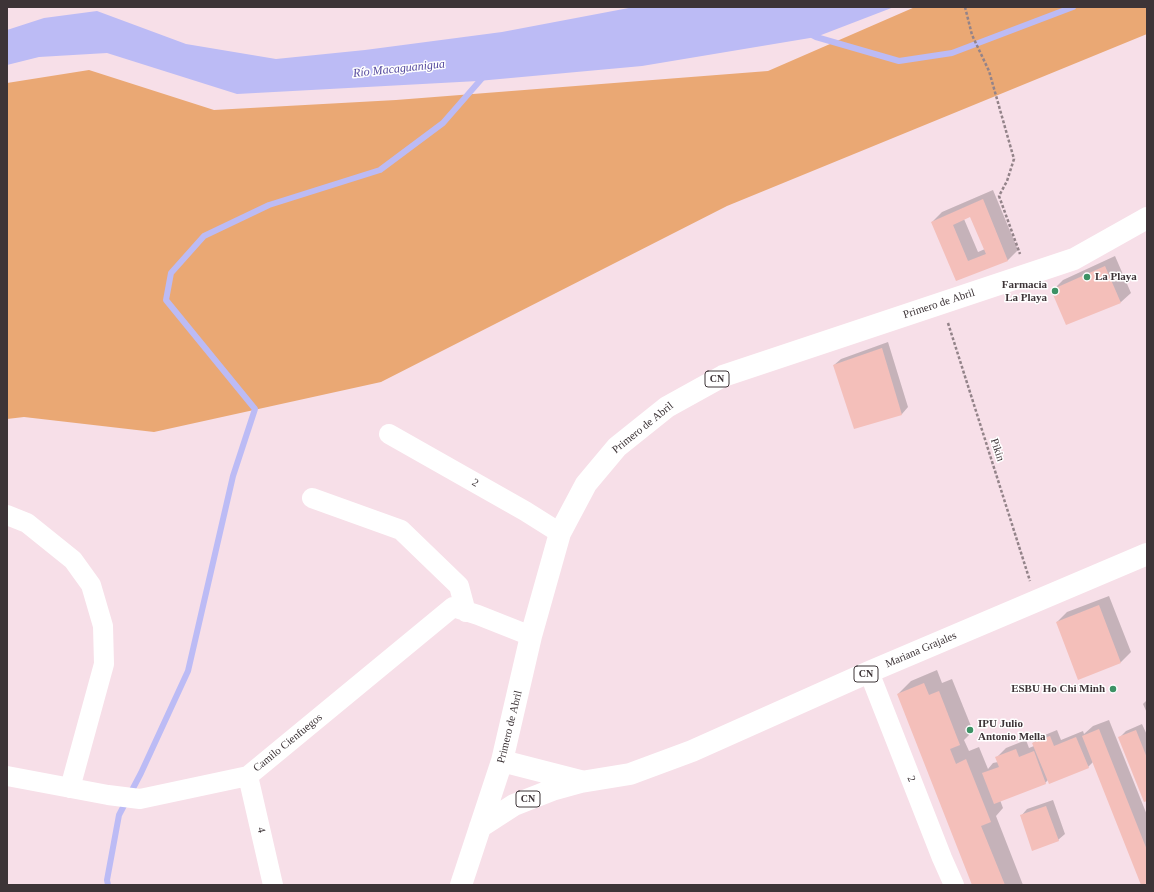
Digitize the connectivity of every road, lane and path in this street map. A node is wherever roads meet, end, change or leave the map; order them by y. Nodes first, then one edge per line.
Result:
1 (965, 7) edge
2 (1147, 218) edge
3 (1028, 275) junction
4 (942, 303) junction
5 (389, 434) dead end
6 (312, 498) dead end
7 (7, 515) edge
8 (560, 533) junction
9 (1147, 554) edge
10 (1036, 601) junction
11 (466, 612) junction
12 (531, 636) junction
13 (869, 672) junction
14 (502, 761) junction
15 (7, 776) edge
16 (248, 776) junction
17 (581, 782) junction
18 (70, 788) junction
19 (480, 828) junction
20 (273, 885) edge
21 (461, 885) edge
22 (954, 885) edge

1 - 3 path
2 - 3 main road, Primero de Abril / CN
3 - 4 main road, Primero de Abril / CN
4 - 8 main road, Primero de Abril / CN
4 - 10 path, Pikin
5 - 8 street, 2
6 - 11 street
7 - 18 street
8 - 12 main road, Primero de Abril / CN
9 - 10 main road, Mariana Grajales / CN
10 - 13 main road, Mariana Grajales / CN
11 - 12 street, Camilo Cienfuegos
11 - 16 street, Camilo Cienfuegos
12 - 14 main road, Primero de Abril / CN
13 - 17 main road, Mariana Grajales / CN
13 - 22 street, 2
14 - 17 main road, Mariana Grajales / CN
14 - 19 main road, Primero de Abril / CN
15 - 18 street, Camilo Cienfuegos
16 - 18 street, Camilo Cienfuegos
16 - 20 street, 4
17 - 19 main road, Mariana Grajales / CN
19 - 21 main road, Primero de Abril / CN

